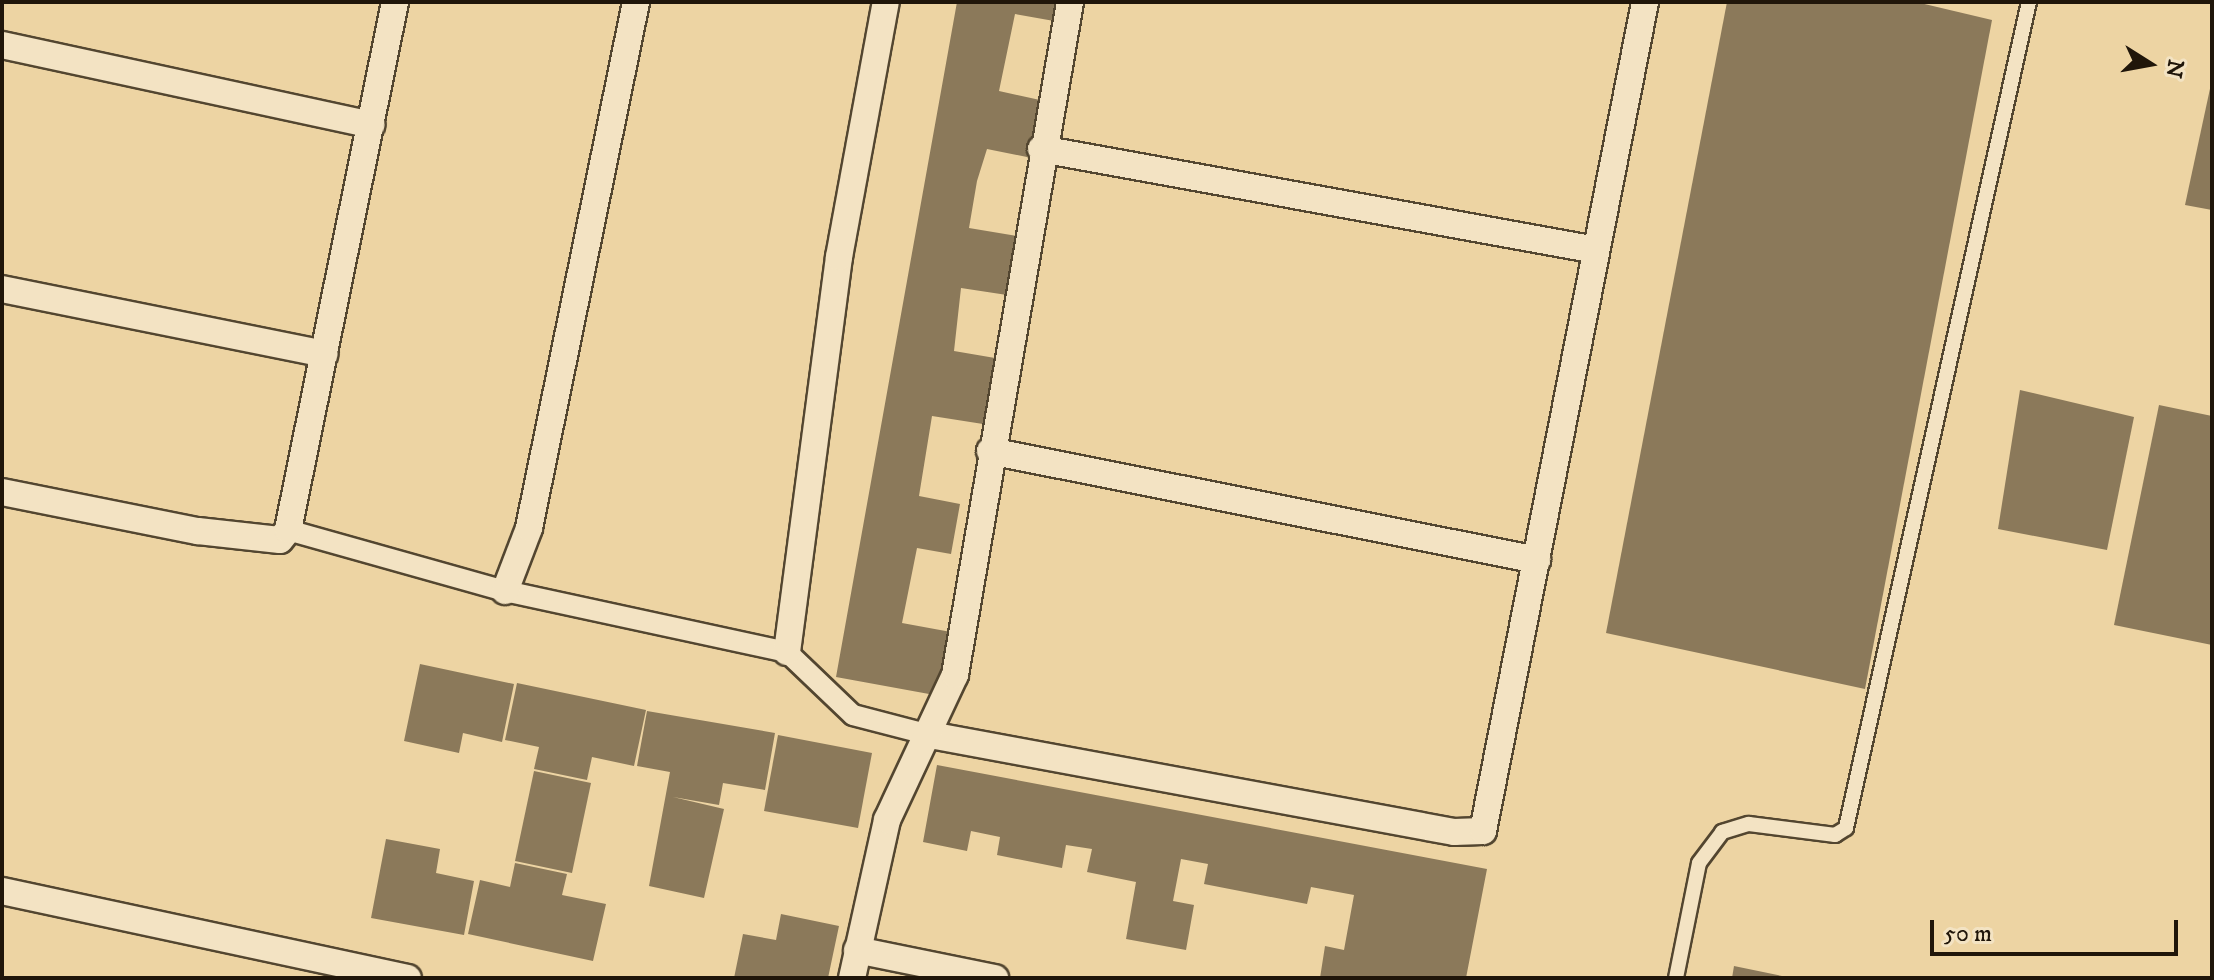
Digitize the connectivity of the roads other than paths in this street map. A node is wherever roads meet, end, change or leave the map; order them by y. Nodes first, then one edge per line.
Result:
1 (395, 2) edge
2 (636, 2) edge
3 (886, 2) edge
4 (1070, 2) edge
5 (1645, 2) edge
6 (2029, 2) edge
7 (2, 45) edge
8 (371, 125) junction
9 (1041, 149) junction
10 (1596, 250) junction
11 (2, 289) edge
12 (325, 354) junction
13 (990, 451) junction
14 (2, 492) edge
15 (288, 530) junction
16 (1537, 560) junction
17 (505, 591) junction
18 (787, 652) junction
19 (930, 735) junction
20 (2, 891) edge
21 (857, 950) junction
22 (408, 978) edge
23 (852, 978) edge
24 (995, 978) edge
25 (1676, 978) edge

1 - 8 street
2 - 17 street
3 - 18 street
4 - 9 street
5 - 10 street
6 - 25 lane
7 - 8 street
8 - 12 street
9 - 10 street
9 - 13 street
10 - 16 street
11 - 12 street
12 - 15 street
13 - 16 street
13 - 19 street
14 - 15 street
15 - 17 street
16 - 19 street
17 - 18 street
18 - 19 street
19 - 21 street
20 - 22 street
21 - 23 street
21 - 24 street

